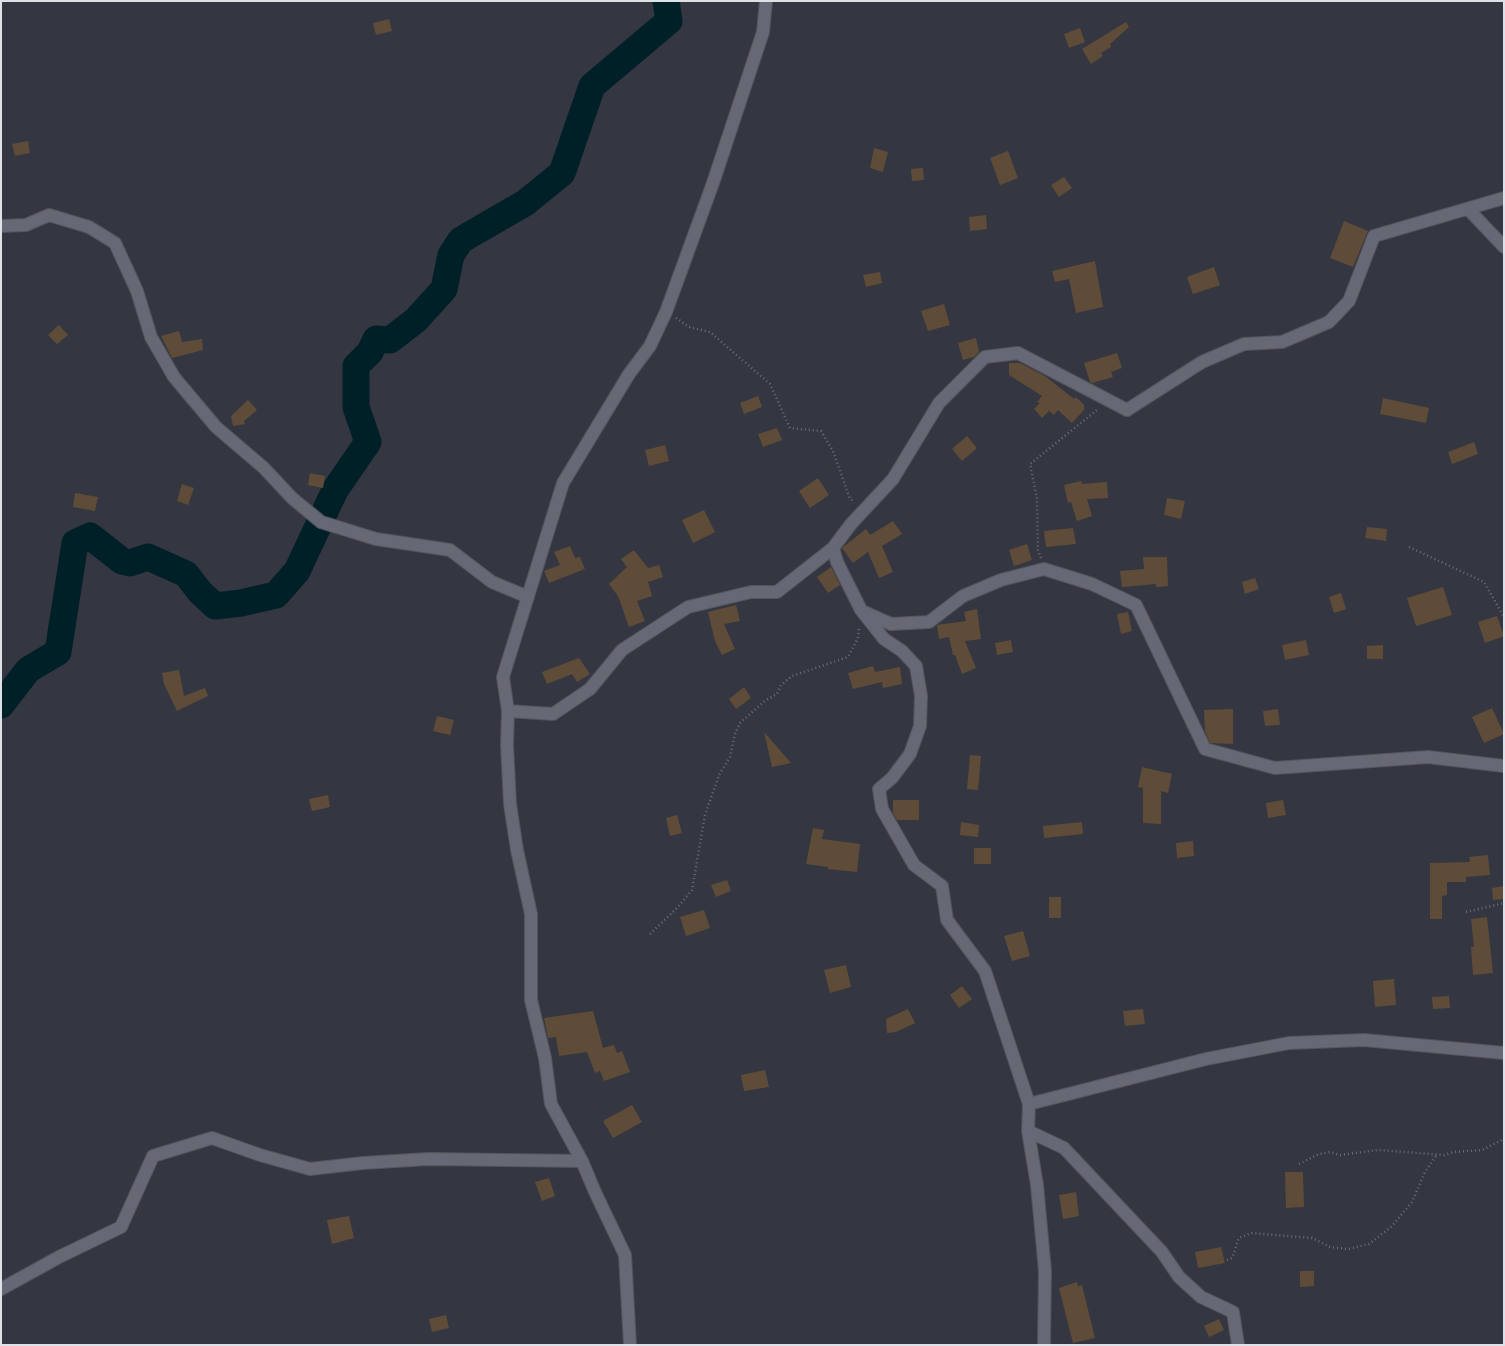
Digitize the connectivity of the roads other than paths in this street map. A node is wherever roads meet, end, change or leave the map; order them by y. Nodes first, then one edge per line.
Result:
1 (766, 1) edge
2 (1504, 198) edge
3 (1469, 210) junction
4 (1, 226) edge
5 (1504, 247) edge
6 (833, 548) junction
7 (528, 597) junction
8 (861, 610) junction
9 (508, 711) junction
10 (1504, 766) edge
11 (1504, 1053) edge
12 (1029, 1104) junction
13 (1028, 1132) junction
14 (582, 1161) junction
15 (1, 1289) edge
16 (630, 1345) edge
17 (1044, 1345) edge
18 (1238, 1345) edge

1 - 7 street
2 - 3 street
3 - 5 street
3 - 6 street
4 - 7 street
6 - 8 street
6 - 9 street
7 - 9 street
8 - 10 street
8 - 12 street
9 - 14 street
11 - 12 street
12 - 13 street
13 - 17 street
13 - 18 street
14 - 15 street
14 - 16 street

